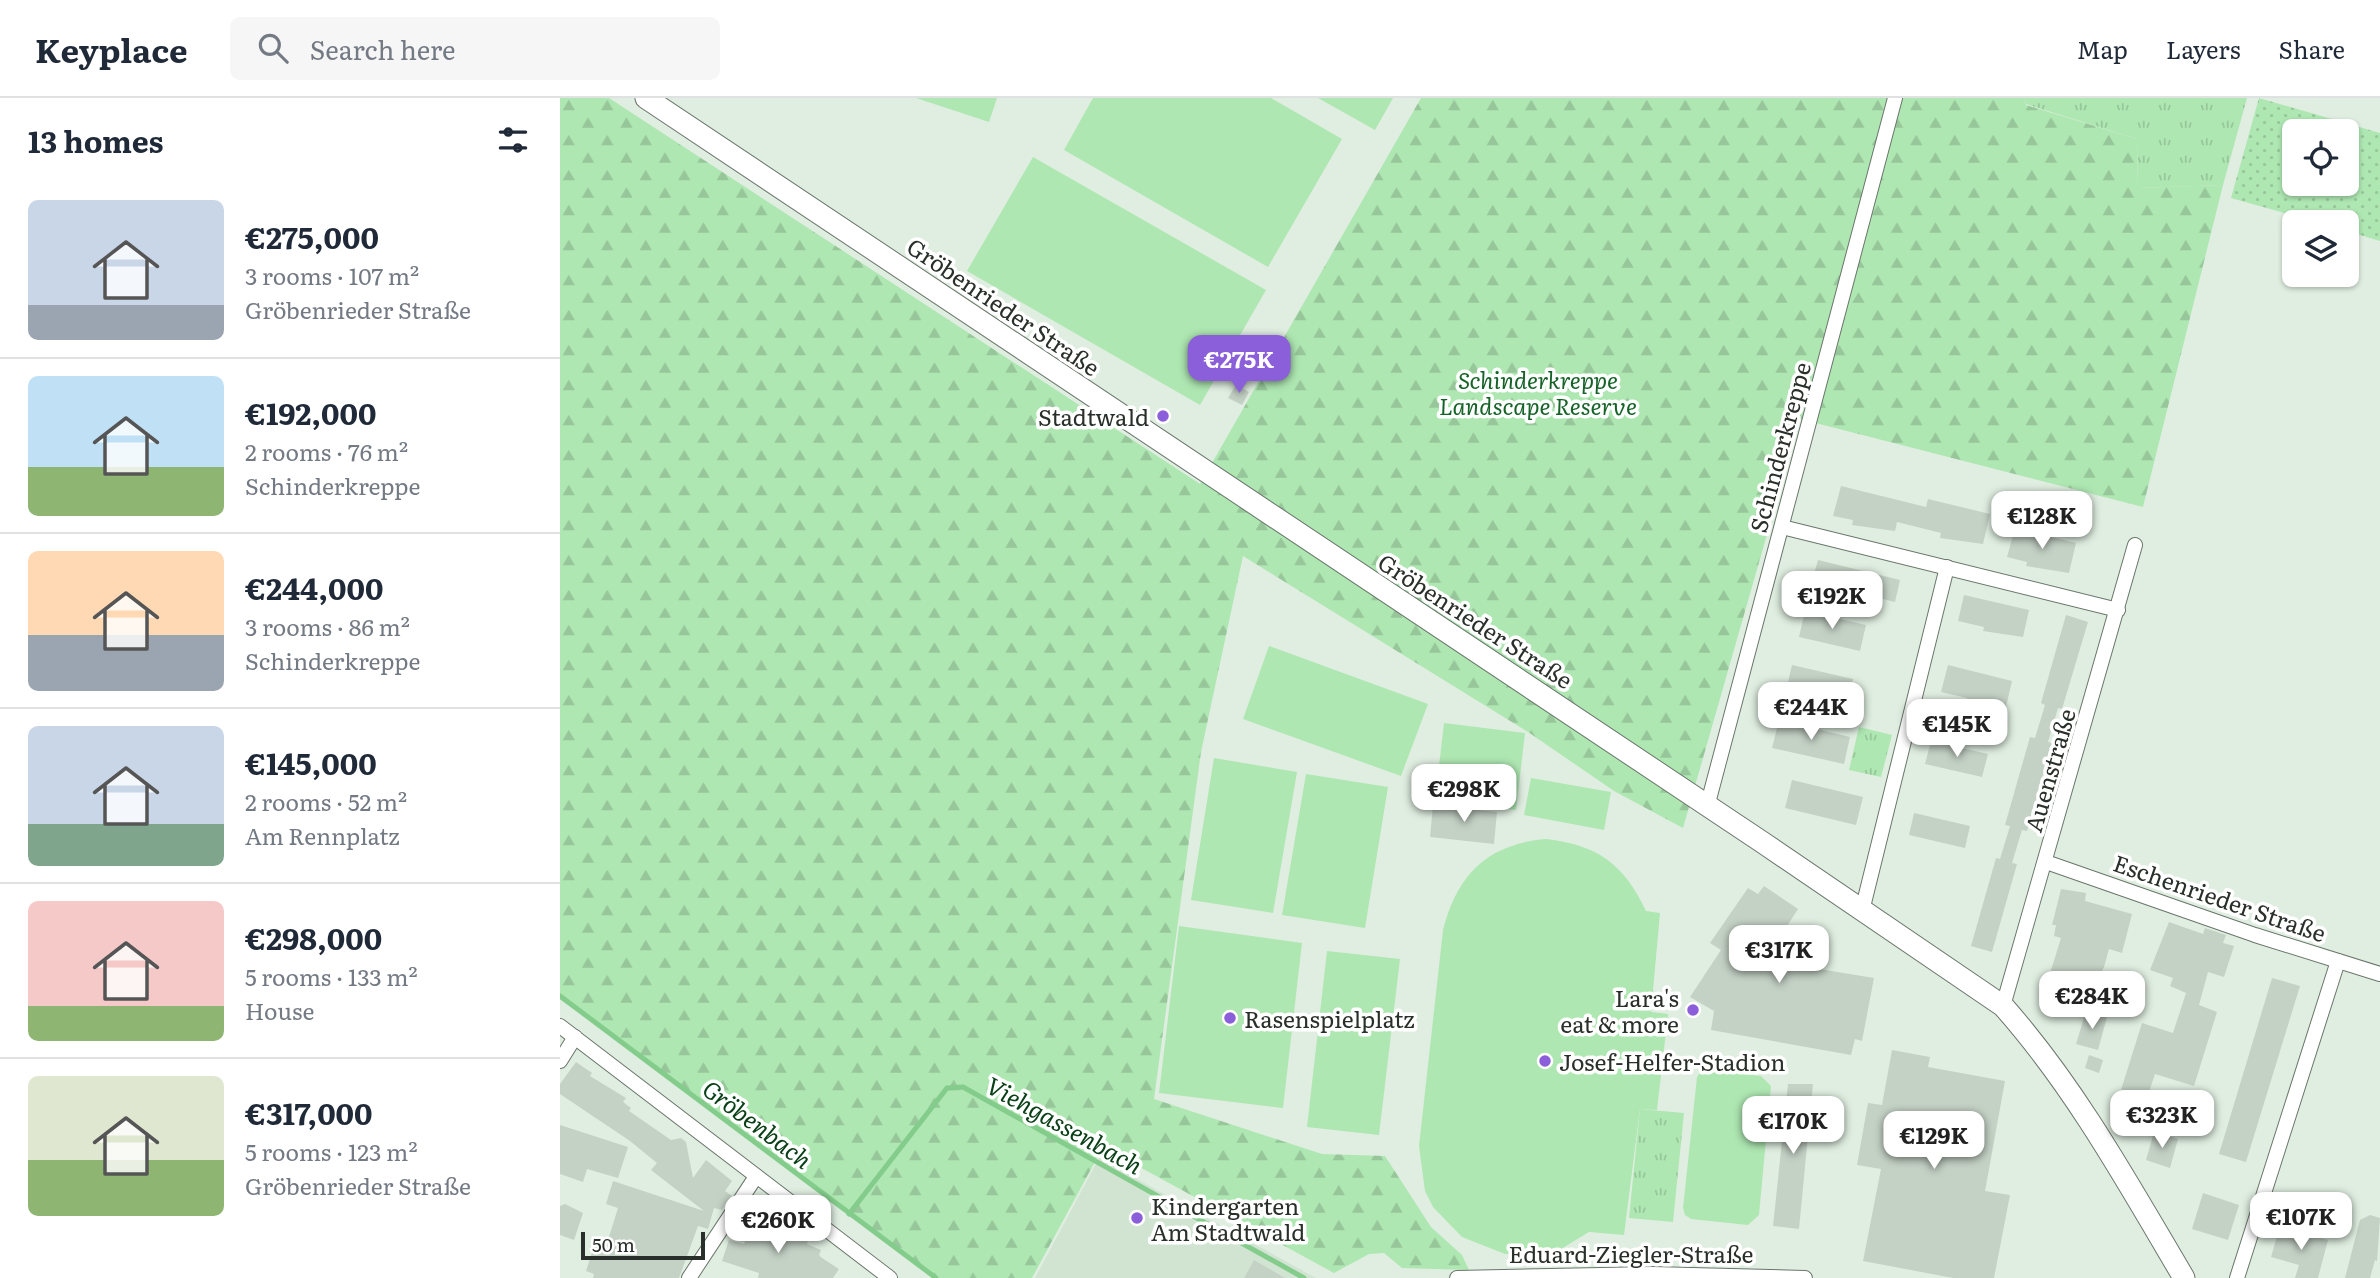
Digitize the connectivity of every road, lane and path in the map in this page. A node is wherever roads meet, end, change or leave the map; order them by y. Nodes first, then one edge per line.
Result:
1 (646, 98) edge
2 (1895, 98) edge
3 (1782, 527) junction
4 (2135, 545) dead end
5 (1947, 567) junction
6 (2118, 610) junction
7 (1707, 807) junction
8 (2046, 862) junction
9 (1863, 911) junction
10 (2338, 961) junction
11 (2380, 974) edge
12 (2003, 1006) junction
13 (560, 1026) edge
14 (575, 1037) junction
15 (560, 1061) edge
16 (755, 1178) junction
17 (689, 1278) edge
18 (890, 1278) edge
19 (1457, 1278) edge
20 (1805, 1278) edge
21 (2184, 1278) edge
22 (2237, 1278) edge

1 - 7 street, Gröbenrieder Straße
2 - 3 street, Schinderkreppe
3 - 5 street
3 - 7 street, Schinderkreppe
4 - 6 street, Auenstraße
5 - 6 street
5 - 9 street
6 - 8 street, Auenstraße
7 - 9 street, Gröbenrieder Straße
8 - 10 street, Eschenrieder Straße
8 - 12 street, Auenstraße
9 - 12 street, Gröbenrieder Straße
10 - 11 street, Eschenrieder Straße
10 - 22 street
12 - 21 street, Gröbenrieder Straße
13 - 14 street
14 - 15 street
14 - 16 street
16 - 17 street
16 - 18 street
19 - 20 street, Eduard-Ziegler-Straße

